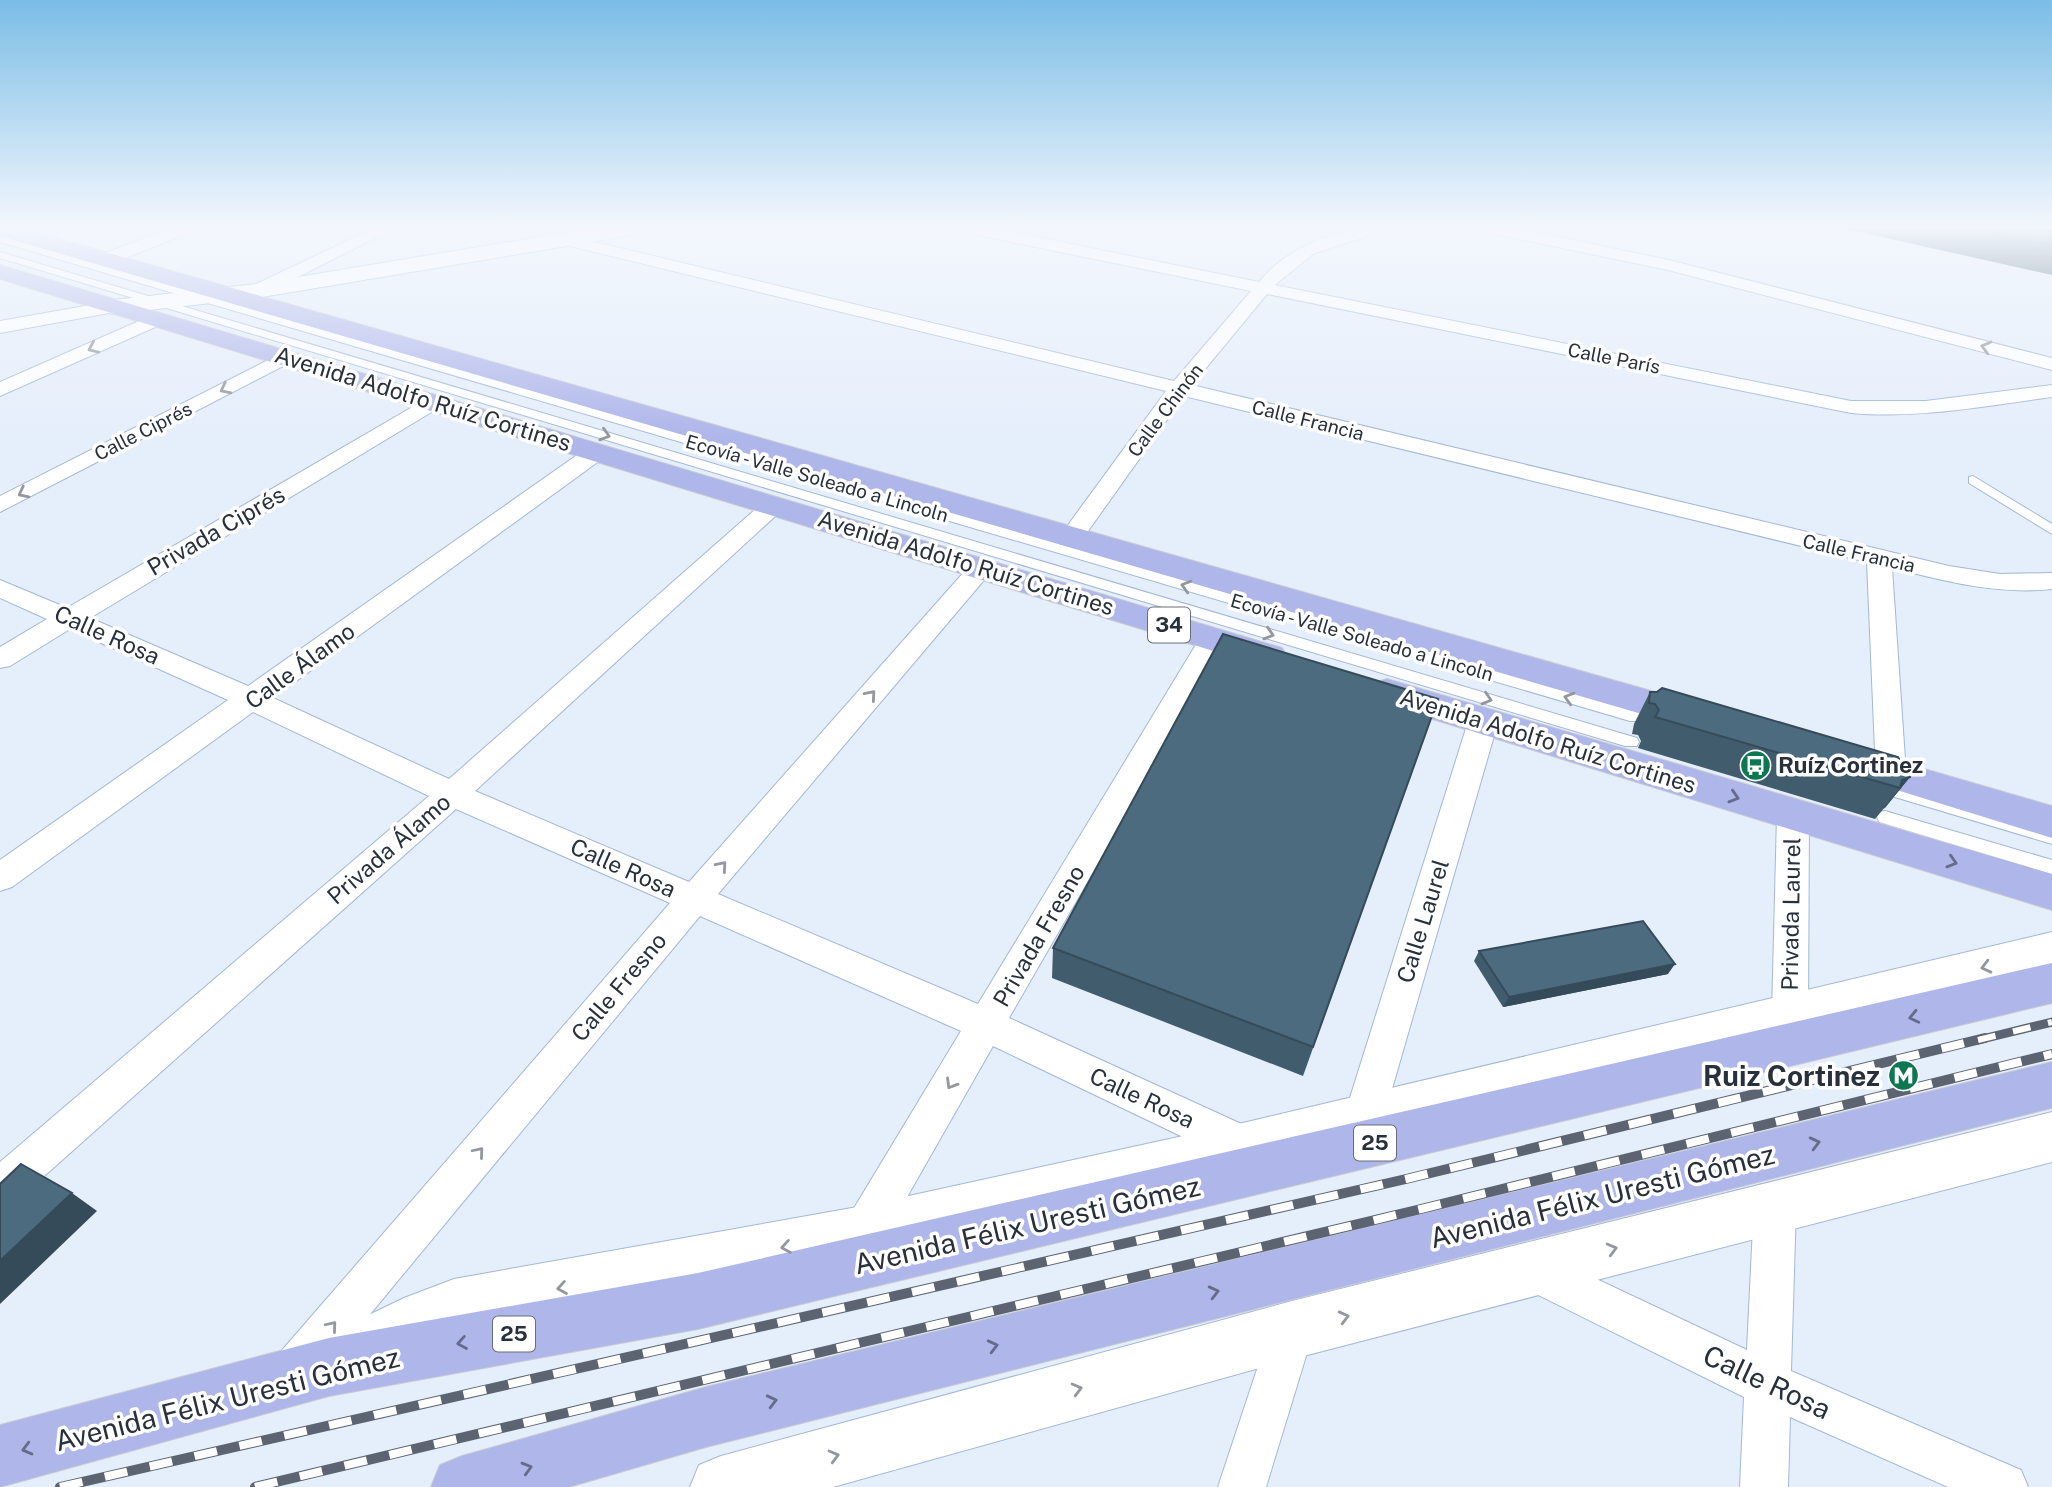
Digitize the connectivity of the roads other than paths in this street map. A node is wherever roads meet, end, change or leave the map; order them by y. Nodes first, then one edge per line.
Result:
1 (85, 298) edge
2 (121, 298) edge
3 (195, 298) edge
4 (197, 298) edge
5 (218, 298) edge
6 (825, 298) edge
7 (1253, 298) edge
8 (1318, 298) edge
9 (1798, 298) edge
10 (204, 301) junction
11 (113, 307) junction
12 (156, 311) junction
13 (0, 327) edge
14 (286, 357) junction
15 (2052, 364) edge
16 (1178, 389) junction
17 (0, 390) edge
18 (2052, 391) edge
19 (433, 403) junction
20 (598, 451) junction
21 (1973, 480) dead end
22 (0, 505) edge
23 (774, 505) junction
24 (2052, 530) edge
25 (1072, 536) junction
26 (1879, 557) junction
27 (981, 568) junction
28 (2052, 581) edge
29 (0, 588) edge
30 (68, 618) junction
31 (1213, 639) junction
32 (0, 659) edge
33 (253, 700) junction
34 (1635, 717) dead end
35 (1483, 722) junction
36 (1730, 727) edge
37 (1631, 742) dead end
38 (1824, 754) edge
39 (1887, 781) junction
40 (452, 794) junction
41 (1793, 815) junction
42 (1885, 817) dead end
43 (2052, 822) edge
44 (2052, 837) edge
45 (2052, 867) edge
46 (0, 878) edge
47 (2052, 892) edge
48 (694, 899) junction
49 (2052, 951) edge
50 (2052, 983) edge
51 (1790, 1014) junction
52 (986, 1025) junction
53 (2052, 1085) edge
54 (1363, 1120) junction
55 (2052, 1137) edge
56 (1247, 1147) junction
57 (0, 1189) edge
58 (1774, 1206) junction
59 (863, 1233) junction
60 (1532, 1270) junction
61 (1292, 1330) junction
62 (309, 1372) junction
63 (1768, 1384) junction
64 (0, 1457) edge
65 (461, 1487) edge
66 (721, 1487) edge
67 (1242, 1487) edge
68 (1764, 1487) edge
69 (2004, 1487) edge

1 - 11 main road, Avenida Adolfo Ruíz Cortines / 34
2 - 12 lane
3 - 10 lane, Ecovía - Valle Soleado a Lincoln
4 - 10 main road, Avenida Adolfo Ruíz Cortines
5 - 10 street
6 - 16 street, Calle Francia
7 - 16 street, Calle Chinón
8 - 18 street, Calle París
15 -> 9 street
10 - 12 street
10 - 25 main road, Avenida Adolfo Ruíz Cortines
34 -> 10 lane, Ecovía - Valle Soleado a Lincoln
10 -> 37 lane
11 - 12 main road, Avenida Adolfo Ruíz Cortines / 34
11 - 13 street
12 - 14 main road, Avenida Adolfo Ruíz Cortines / 34
12 -> 17 street
14 - 19 main road, Avenida Adolfo Ruíz Cortines / 34
14 -> 22 street, Calle Ciprés
16 - 25 street, Calle Chinón
16 - 26 street, Calle Francia
19 - 20 main road, Avenida Adolfo Ruíz Cortines / 34
19 - 30 street, Privada Ciprés
20 - 23 main road, Avenida Adolfo Ruíz Cortines / 34
20 - 33 street, Calle Álamo
21 - 24 lane
23 - 27 main road, Avenida Adolfo Ruíz Cortines / 34
23 - 40 street, Privada Álamo
25 - 36 main road, Avenida Adolfo Ruíz Cortines
26 - 28 street, Calle Francia
26 - 39 street
27 - 31 main road, Avenida Adolfo Ruíz Cortines / 34
48 -> 27 street, Calle Fresno
29 - 30 street, Calle Rosa
30 - 32 street, Privada Ciprés
30 - 33 street, Calle Rosa
31 - 35 main road, Avenida Adolfo Ruíz Cortines / 34
31 - 52 street, Privada Fresno
33 - 40 street, Calle Rosa
33 - 46 street, Calle Álamo
35 -> 41 main road, Avenida Adolfo Ruíz Cortines / 34
35 - 54 street, Calle Laurel
38 - 39 main road
39 - 43 main road
39 - 44 lane
40 - 48 street, Calle Rosa
40 - 57 street, Privada Álamo
41 -> 47 main road, Avenida Adolfo Ruíz Cortines / 34
41 - 51 street, Privada Laurel
42 - 45 lane
48 - 52 street, Calle Rosa
62 -> 48 street, Calle Fresno
49 -> 51 street
50 -> 62 main road, Avenida Félix Uresti Gómez / 25
51 - 54 street
52 - 56 street, Calle Rosa
52 -> 59 street, Privada Fresno
65 -> 53 main road, Avenida Félix Uresti Gómez
54 - 56 street
55 - 58 street
56 - 59 street
60 -> 58 street
58 - 63 street
59 -> 62 street
61 -> 60 street
60 - 63 street, Calle Rosa
66 -> 61 street
61 - 67 street
62 -> 64 main road, Avenida Félix Uresti Gómez / 25
63 - 68 street
63 - 69 street, Calle Rosa

